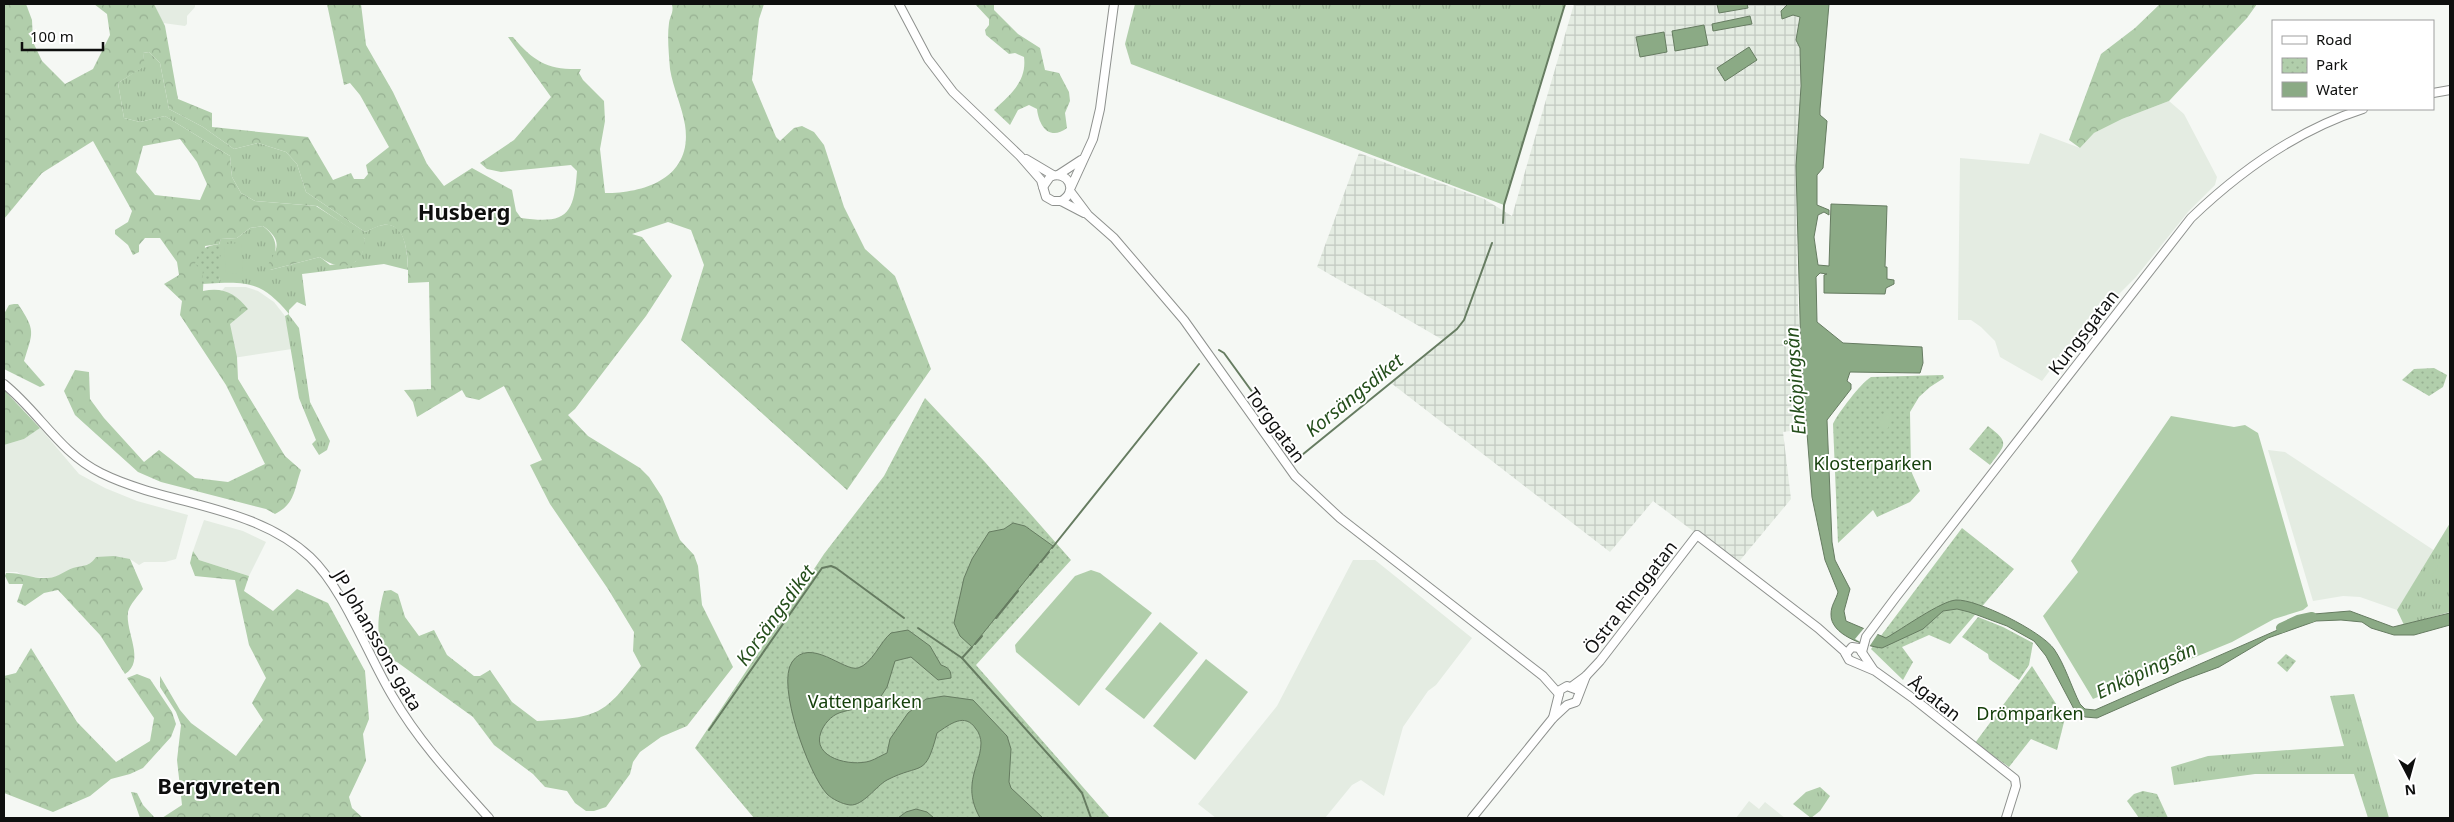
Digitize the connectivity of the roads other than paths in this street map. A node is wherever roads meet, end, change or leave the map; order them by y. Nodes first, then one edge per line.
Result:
1 (899, 4) edge
2 (1114, 4) edge
3 (2450, 90) edge
4 (2434, 93) edge
5 (2361, 110) edge
6 (1020, 156) junction
7 (1083, 158) junction
8 (1056, 175) junction
9 (1043, 187) junction
10 (1070, 189) junction
11 (1061, 201) junction
12 (1088, 215) junction
13 (4, 384) edge
14 (1698, 535) joint
15 (1858, 647) junction
16 (1856, 662) junction
17 (1875, 670) junction
18 (1543, 676) junction
19 (1586, 676) junction
20 (1569, 686) junction
21 (1578, 694) junction
22 (1559, 696) junction
23 (1567, 706) junction
24 (1553, 718) junction
25 (489, 818) edge
26 (1472, 818) edge
27 (2006, 818) edge

1 - 6 street
2 - 7 street
3 - 4 street
5 - 15 street, Kungsgatan
6 - 8 street, Torggatan
6 - 9 street
7 - 8 street
7 - 10 street
8 - 9 street
8 - 10 street, Torggatan
9 - 11 street, Torggatan
10 - 11 street
10 - 12 street, Torggatan
11 - 12 street, Torggatan
12 - 18 street, Torggatan
13 - 25 street, JP Johanssons gata
14 - 15 street, Ågatan
14 - 19 street, Östra Ringgatan
15 - 16 street
15 - 16 street, Ågatan
15 - 17 street, Ågatan
16 - 17 street, Ågatan
17 - 27 street, Ågatan
18 - 20 street, Torggatan
18 - 22 street, Torggatan
19 - 20 street, Östra Ringgatan
19 - 21 street, Östra Ringgatan
20 - 21 street
20 - 22 street
21 - 23 street
22 - 23 street
22 - 24 street
23 - 24 street
24 - 26 street

